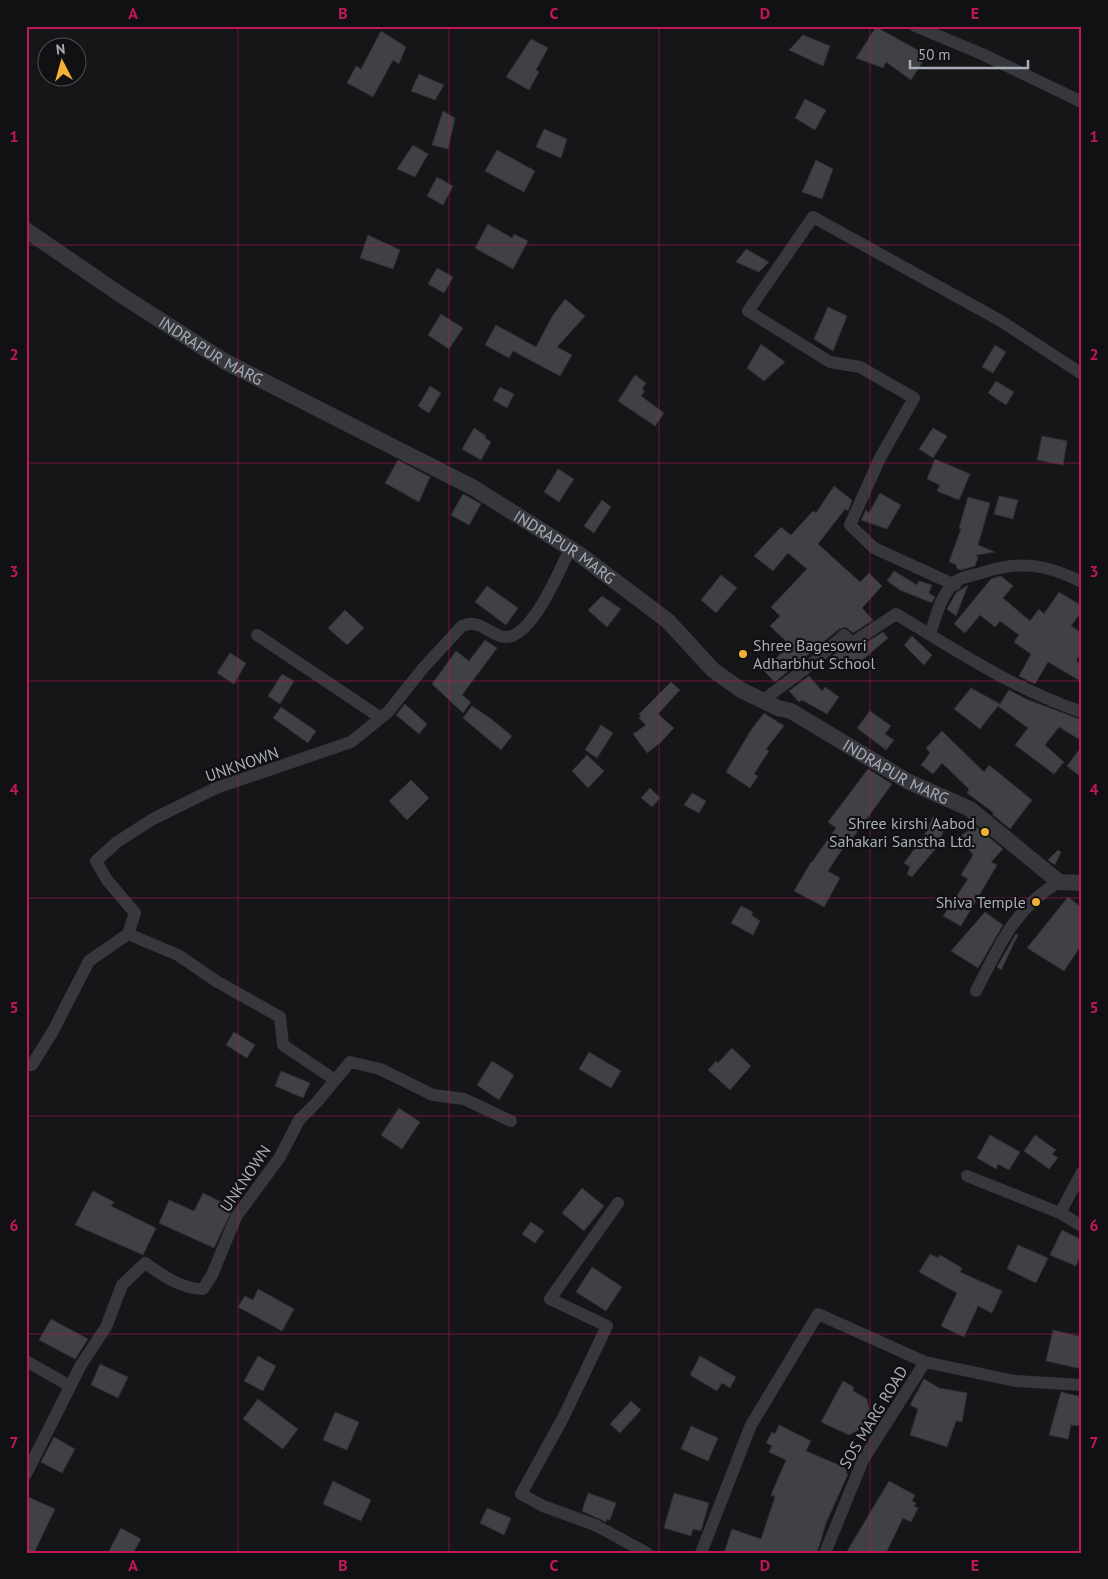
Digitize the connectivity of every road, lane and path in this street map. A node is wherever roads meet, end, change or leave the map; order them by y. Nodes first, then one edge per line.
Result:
1 (915, 26) edge
2 (1082, 102) edge
3 (26, 230) edge
4 (1082, 374) edge
5 (570, 549) junction
6 (1082, 582) edge
7 (954, 585) junction
8 (930, 634) junction
9 (257, 636) dead end
10 (762, 700) junction
11 (1082, 712) edge
12 (381, 718) junction
13 (1059, 882) junction
14 (1082, 883) edge
15 (128, 934) junction
16 (976, 991) dead end
17 (26, 1065) edge
18 (336, 1080) junction
19 (511, 1121) dead end
20 (1082, 1172) edge
21 (967, 1176) dead end
22 (618, 1202) dead end
23 (1060, 1213) junction
24 (1082, 1226) edge
25 (26, 1361) edge
26 (925, 1362) junction
27 (1082, 1385) edge
28 (70, 1386) junction
29 (26, 1474) edge
30 (647, 1553) edge
31 (700, 1553) edge
32 (825, 1553) edge

1 - 2 street
3 - 5 street, INDRAPUR MARG
4 - 7 street
5 - 10 street, INDRAPUR MARG
5 - 12 street, UNKNOWN
6 - 7 street
7 - 8 street
8 - 10 street
8 - 11 street
9 - 12 street
10 - 13 street, INDRAPUR MARG
12 - 15 street, UNKNOWN
13 - 14 street
13 - 16 street
15 - 17 street
15 - 18 street
18 - 19 street, UNKNOWN
18 - 28 street, UNKNOWN
20 - 23 street
21 - 23 street
22 - 30 street
23 - 24 street
25 - 28 street
26 - 27 street, SOS MARG ROAD
26 - 31 street
26 - 32 street, SOS MARG ROAD
28 - 29 street, UNKNOWN

